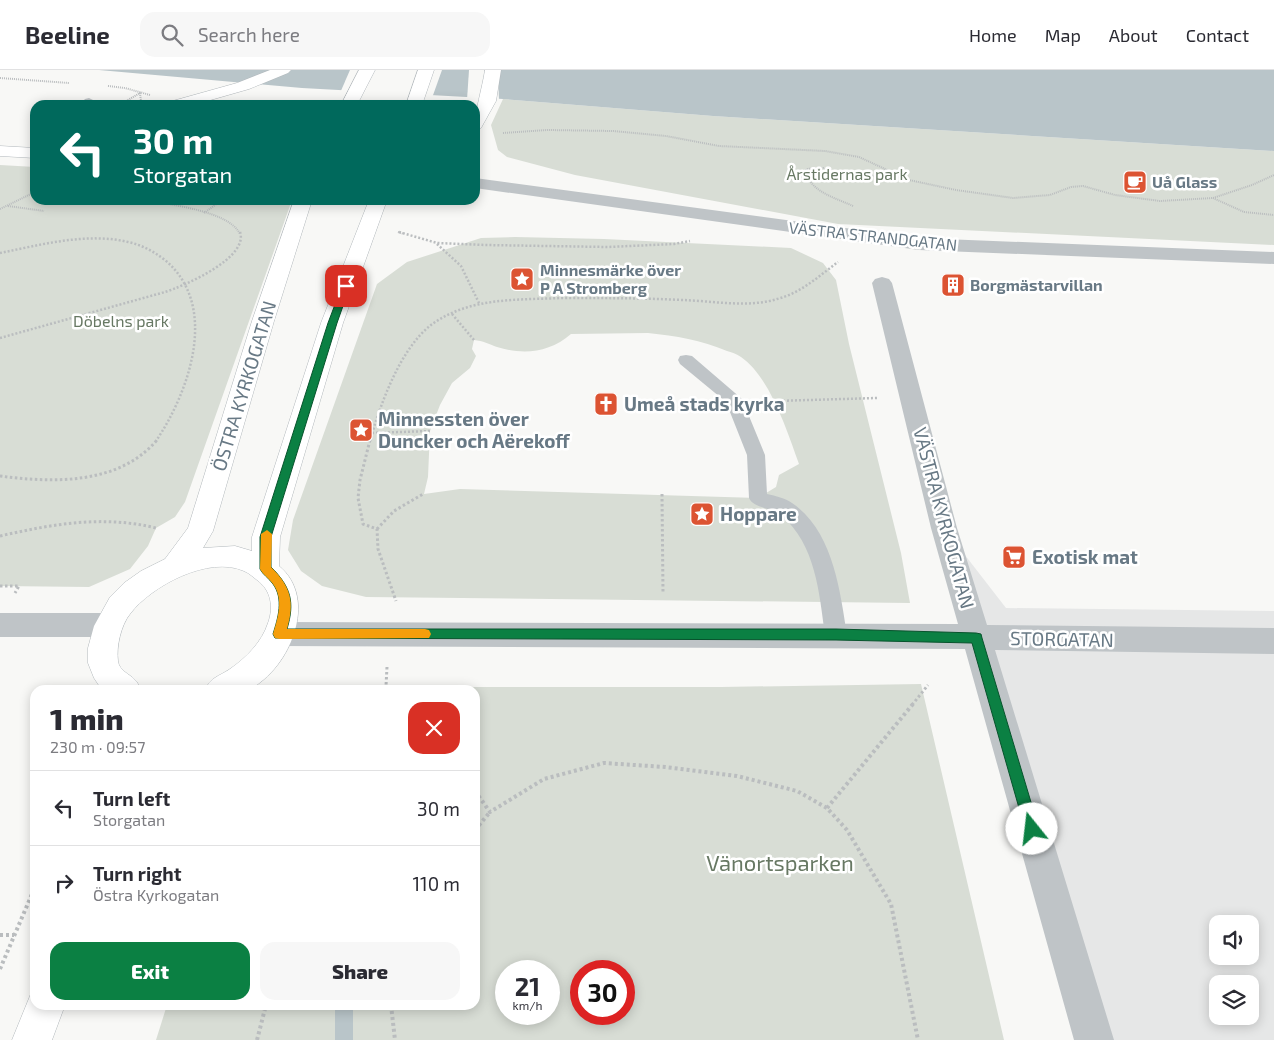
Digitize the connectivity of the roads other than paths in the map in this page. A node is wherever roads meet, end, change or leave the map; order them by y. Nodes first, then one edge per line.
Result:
1 (283, 70) edge
2 (366, 70) edge
3 (426, 70) edge
4 (492, 70) edge
5 (192, 100) edge
6 (351, 100) edge
7 (416, 100) edge
8 (480, 115) edge
9 (0, 151) edge
10 (30, 153) edge
11 (480, 184) edge
12 (301, 205) edge
13 (376, 205) edge
14 (1274, 258) edge
15 (882, 283) dead end
16 (686, 360) dead end
17 (175, 566) junction
18 (265, 569) junction
19 (0, 625) edge
20 (108, 625) junction
21 (280, 634) junction
22 (836, 635) junction
23 (976, 638) junction
24 (1274, 641) edge
25 (118, 685) edge
26 (229, 685) edge
27 (44, 1010) edge
28 (32, 1040) edge
29 (1094, 1040) edge

1 - 5 street
2 - 6 street
3 - 7 street
4 - 8 street
9 - 10 street
11 - 14 street, VÄSTRA STRANDGATAN
12 - 17 street, ÖSTRA KYRKOGATAN
13 - 18 street
15 - 23 street, VÄSTRA KYRKOGATAN
16 - 22 lane
17 - 18 street, ÖSTRA KYRKOGATAN
17 - 20 street, ÖSTRA KYRKOGATAN
18 - 21 street, ÖSTRA KYRKOGATAN
19 - 20 street
20 - 25 street, ÖSTRA KYRKOGATAN
21 - 22 street, STORGATAN
21 - 26 street, ÖSTRA KYRKOGATAN
22 - 23 street, STORGATAN
23 - 24 street, STORGATAN
23 - 29 street, VÄSTRA KYRKOGATAN
27 - 28 street

